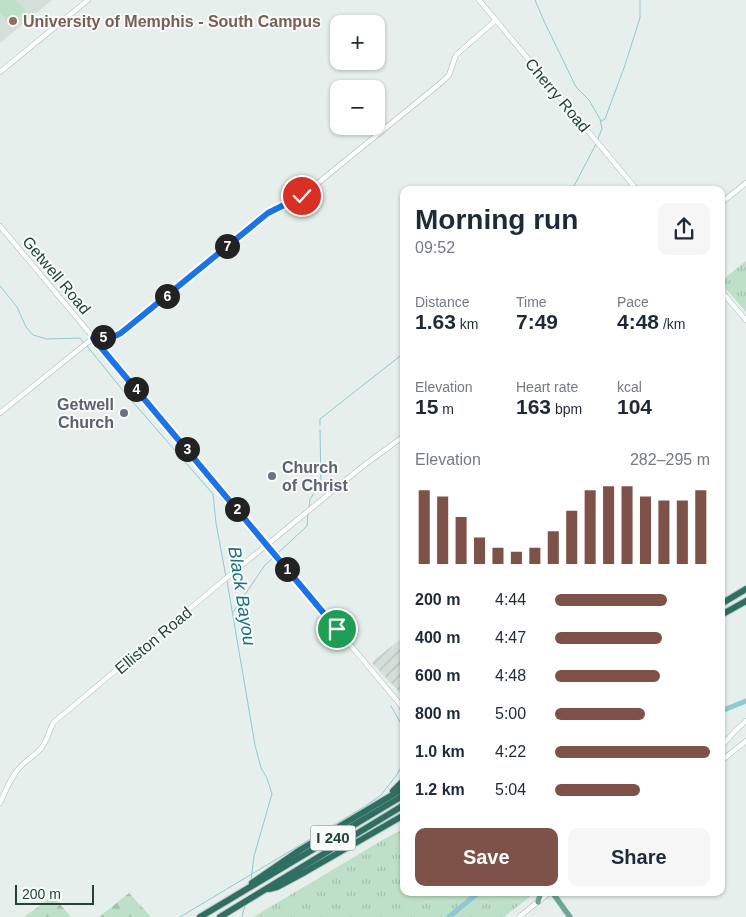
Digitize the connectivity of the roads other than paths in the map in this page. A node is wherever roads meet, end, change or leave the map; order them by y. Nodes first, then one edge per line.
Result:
1 (88, 0) edge
2 (479, 0) edge
3 (496, 20) junction
4 (0, 72) edge
5 (746, 182) edge
6 (634, 186) edge
7 (725, 200) edge
8 (0, 226) edge
9 (725, 296) edge
10 (746, 320) edge
11 (93, 338) junction
12 (0, 413) edge
13 (400, 439) edge
14 (268, 545) junction
15 (746, 589) edge
16 (746, 601) edge
17 (725, 602) edge
18 (725, 614) edge
19 (400, 703) edge
20 (746, 721) edge
21 (746, 740) edge
22 (725, 742) edge
23 (725, 758) edge
24 (400, 784) edge
25 (400, 790) edge
26 (400, 797) edge
27 (0, 803) edge
28 (400, 808) edge
29 (364, 812) junction
30 (400, 816) edge
31 (262, 878) junction
32 (262, 891) junction
33 (540, 896) edge
34 (546, 896) edge
35 (554, 896) edge
36 (538, 902) junction
37 (200, 917) edge
38 (220, 917) edge
39 (519, 917) edge
40 (570, 917) edge

1 - 4 main road
2 - 3 main road, Cherry Road
3 - 6 main road, Cherry Road
3 - 11 main road
5 - 7 main road
8 - 11 main road, Getwell Road
9 - 10 main road
11 - 12 main road
11 - 14 main road, Getwell Road
13 - 14 main road, Elliston Road
14 - 19 main road, Getwell Road
14 - 27 main road, Elliston Road
15 - 17 highway
16 - 18 highway
20 - 22 main road
21 - 23 main road
24 - 29 highway
25 - 29 highway
26 - 31 highway, I 240
28 - 32 highway, I 240
29 - 31 highway
30 - 32 highway
31 - 37 highway
32 - 38 highway, I 240
33 - 36 main road
34 - 36 main road
35 - 40 main road
36 - 39 main road

